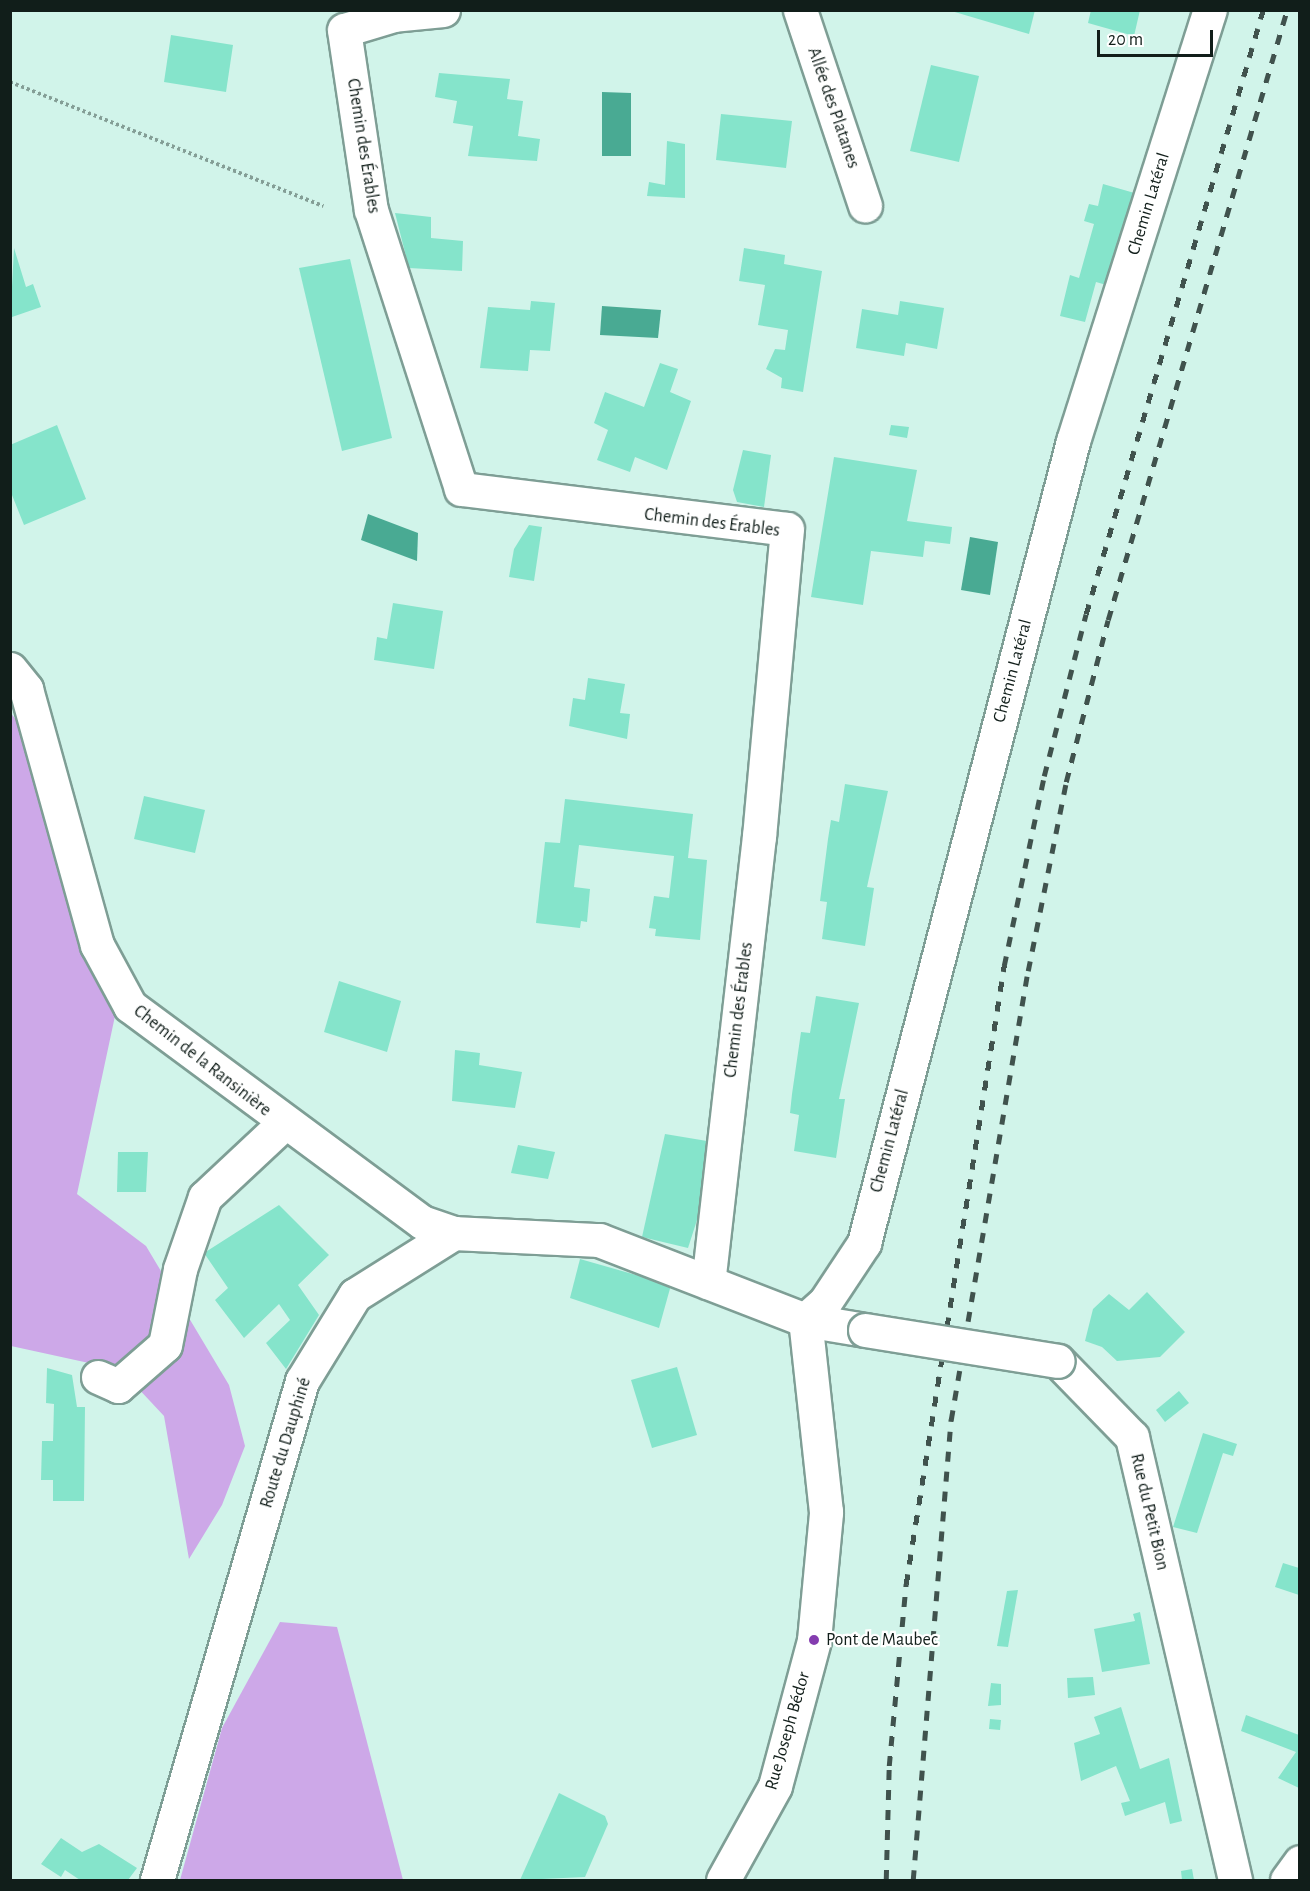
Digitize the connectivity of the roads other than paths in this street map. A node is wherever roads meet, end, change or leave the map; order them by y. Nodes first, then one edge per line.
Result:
1 (443, 10) edge
2 (800, 10) edge
3 (1210, 10) edge
4 (342, 20) edge
5 (865, 205) dead end
6 (10, 669) edge
7 (284, 1124) junction
8 (454, 1233) junction
9 (708, 1282) junction
10 (805, 1320) junction
11 (98, 1377) dead end
12 (1299, 1862) edge
13 (157, 1881) edge
14 (723, 1881) edge
15 (1235, 1881) edge
16 (1287, 1881) edge

1 - 4 street, Chemin des Érables
2 - 5 street, Allée des Platanes
3 - 10 street, Chemin Latéral
4 - 9 street, Chemin des Érables
6 - 7 street, Chemin de la Ransinière
7 - 8 street, Chemin de la Ransinière
7 - 11 street
8 - 9 street
8 - 13 street, Route du Dauphiné
9 - 10 street
10 - 14 street, Rue Joseph Bédor
10 - 15 street, Rue du Petit Bion, bridge
12 - 16 street

